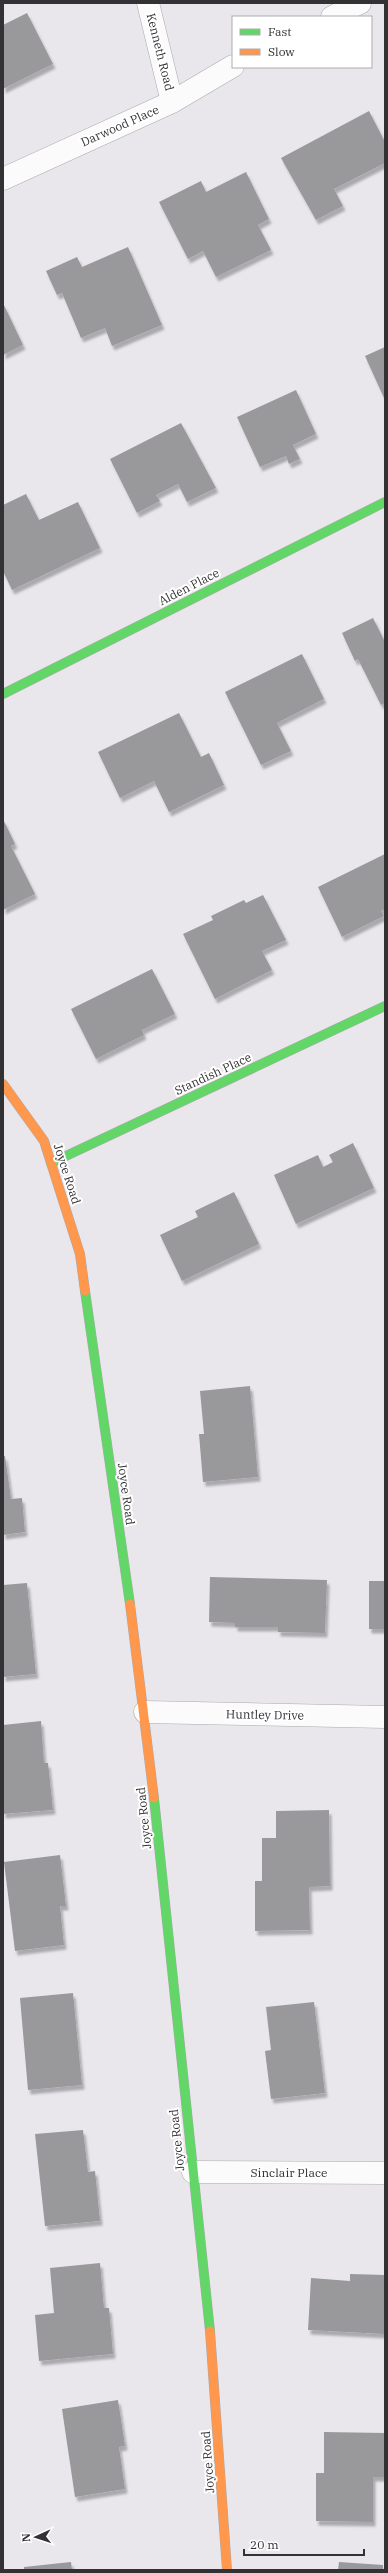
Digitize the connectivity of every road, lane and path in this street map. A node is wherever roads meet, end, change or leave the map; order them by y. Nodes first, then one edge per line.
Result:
1 (148, 3) edge
2 (360, 3) edge
3 (334, 16) edge
4 (232, 67) edge
5 (172, 102) junction
6 (3, 179) edge
7 (385, 502) edge
8 (3, 694) edge
9 (385, 1006) edge
10 (3, 1084) edge
11 (51, 1163) junction
12 (145, 1712) junction
13 (385, 1717) edge
14 (193, 2172) junction
15 (385, 2173) edge
16 (227, 2570) edge

1 - 5 street, Kenneth Road
2 - 3 street
4 - 5 street, Darwood Place
5 - 6 street, Darwood Place
7 - 8 street, Alden Place
9 - 11 street, Standish Place
10 - 11 street, Joyce Road
11 - 12 street, Joyce Road
12 - 13 street, Huntley Drive
12 - 14 street, Joyce Road
14 - 15 street, Sinclair Place
14 - 16 street, Joyce Road

